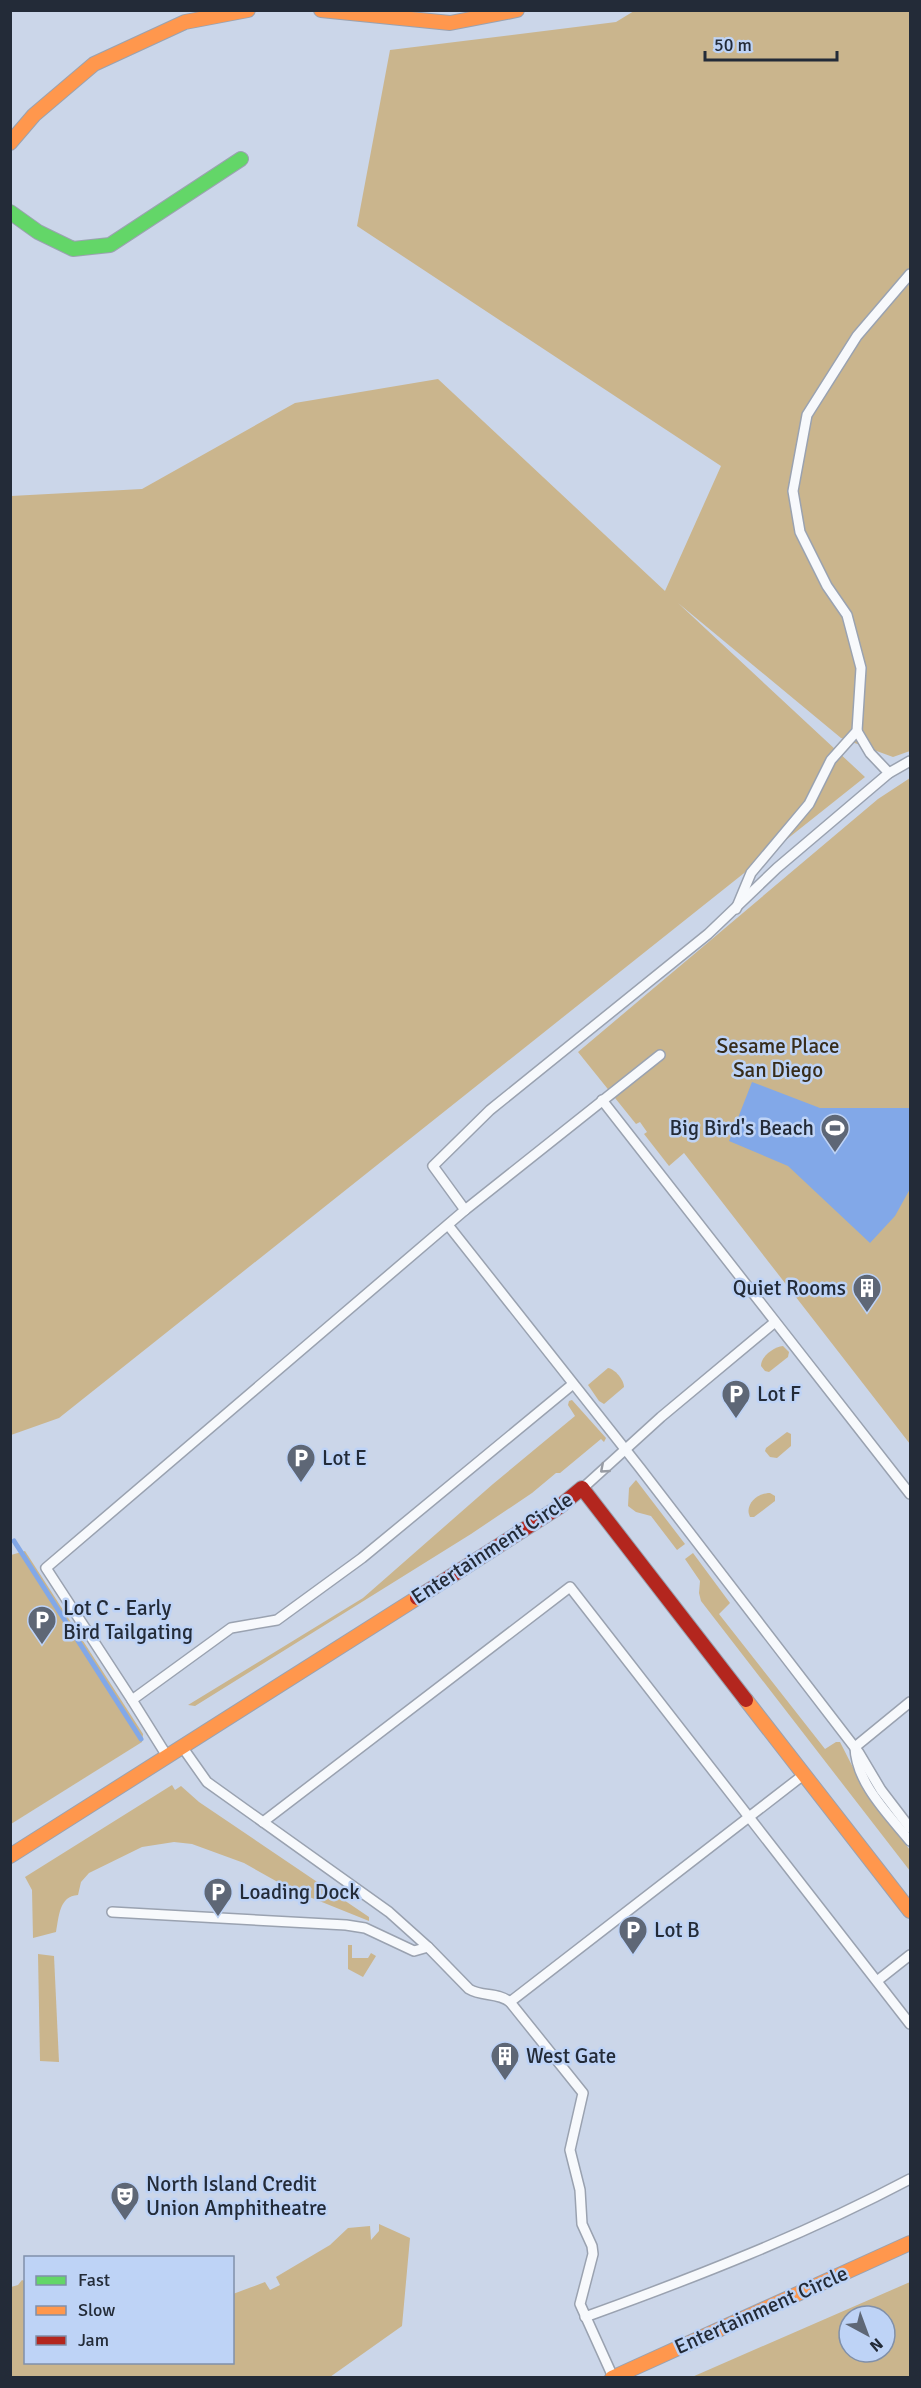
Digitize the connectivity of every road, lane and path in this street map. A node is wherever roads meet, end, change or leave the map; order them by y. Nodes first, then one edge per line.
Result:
1 (248, 10) edge
2 (321, 10) edge
3 (517, 10) edge
4 (10, 143) edge
5 (241, 159) dead end
6 (10, 212) edge
7 (910, 274) edge
8 (857, 731) junction
9 (910, 761) edge
10 (889, 773) junction
11 (736, 909) junction
12 (660, 1054) dead end
13 (602, 1100) junction
14 (465, 1210) junction
15 (448, 1225) junction
16 (775, 1322) junction
17 (573, 1384) junction
18 (625, 1450) junction
19 (582, 1488) junction
20 (910, 1494) edge
21 (132, 1700) junction
22 (910, 1702) edge
23 (182, 1747) junction
24 (855, 1748) junction
25 (167, 1756) junction
26 (804, 1774) junction
27 (749, 1816) junction
28 (263, 1822) junction
29 (910, 1828) edge
30 (910, 1842) edge
31 (10, 1856) edge
32 (910, 1911) edge
33 (112, 1912) dead end
34 (428, 1947) junction
35 (910, 1955) edge
36 (877, 1981) junction
37 (510, 2002) junction
38 (910, 2024) edge
39 (910, 2180) edge
40 (910, 2243) edge
41 (585, 2317) junction
42 (613, 2377) edge

1 - 4 street
2 - 3 street
5 - 6 street
7 - 8 lane
8 - 10 lane
8 - 11 lane
9 - 10 lane
10 - 11 lane
11 - 14 lane
12 - 13 lane
13 - 14 lane
13 - 16 lane
14 - 15 lane
15 - 17 lane
15 - 21 lane
16 - 18 lane
16 - 20 lane
17 - 18 lane
17 - 21 lane
18 -> 19 lane
18 - 24 lane
19 - 23 street, Entertainment Circle
19 - 26 street, Entertainment Circle
21 - 25 lane
22 - 24 lane
23 - 25 street, Entertainment Circle
23 - 28 lane
24 - 29 lane
24 - 30 lane
25 - 31 street, Entertainment Circle
26 - 27 lane
26 - 32 street, Entertainment Circle
27 - 28 lane
27 - 36 lane
27 - 37 lane
28 - 34 lane
33 - 34 lane
34 - 37 lane
35 - 36 lane
36 - 38 lane
37 - 41 lane
39 - 41 lane
40 - 42 street, Entertainment Circle
41 - 42 lane

